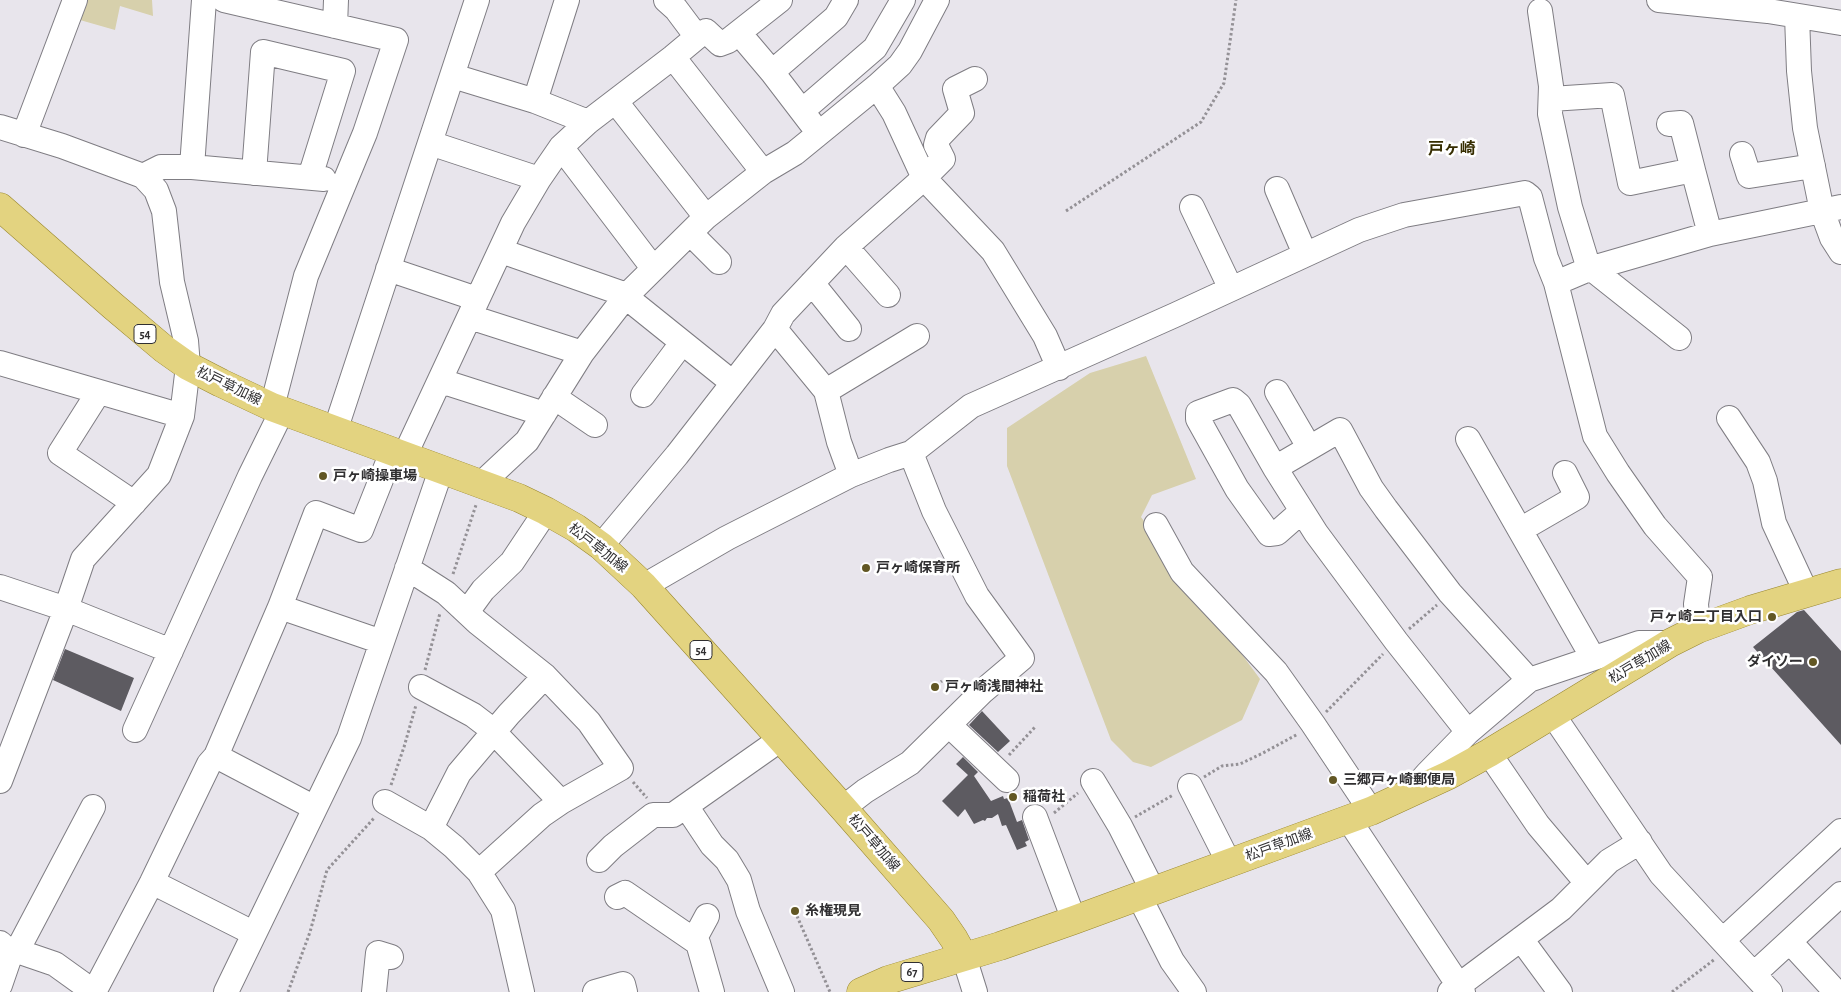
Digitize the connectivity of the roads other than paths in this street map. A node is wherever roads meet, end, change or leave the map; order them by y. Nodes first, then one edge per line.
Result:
1 (75, 0) edge
2 (204, 0) edge
3 (224, 0) edge
4 (336, 0) edge
5 (477, 0) edge
6 (567, 0) edge
7 (666, 0) edge
8 (780, 0) edge
9 (846, 0) edge
10 (903, 0) edge
11 (937, 0) edge
12 (1660, 0) edge
13 (1540, 11) dead end
14 (1797, 16) junction
15 (1841, 23) edge
16 (334, 26) junction
17 (739, 33) junction
18 (697, 37) junction
19 (673, 57) junction
20 (772, 72) junction
21 (453, 76) junction
22 (975, 80) dead end
23 (877, 86) junction
24 (1551, 99) junction
25 (535, 101) junction
26 (616, 102) junction
27 (588, 122) junction
28 (1669, 124) dead end
29 (0, 127) edge
30 (24, 134) junction
31 (430, 143) junction
32 (561, 147) junction
33 (1742, 154) dead end
34 (1813, 166) junction
35 (192, 167) junction
36 (1693, 170) junction
37 (254, 172) junction
38 (763, 172) junction
39 (144, 176) junction
40 (310, 177) junction
41 (924, 178) junction
42 (539, 179) junction
43 (345, 181) junction
44 (1277, 189) dead end
45 (0, 207) edge
46 (1192, 207) dead end
47 (1832, 209) edge
48 (698, 225) junction
49 (1710, 234) junction
50 (846, 247) junction
51 (501, 251) junction
52 (1841, 252) edge
53 (1305, 254) junction
54 (719, 262) dead end
55 (653, 268) junction
56 (388, 269) junction
57 (1591, 269) junction
58 (812, 283) junction
59 (1556, 283) junction
60 (1231, 288) junction
61 (888, 295) dead end
62 (626, 296) junction
63 (474, 308) junction
64 (775, 329) junction
65 (849, 329) dead end
66 (917, 336) dead end
67 (1679, 338) dead end
68 (682, 343) junction
69 (582, 352) junction
70 (0, 363) edge
71 (188, 366) junction
72 (1059, 368) junction
73 (441, 381) junction
74 (733, 383) junction
75 (826, 391) junction
76 (1277, 392) dead end
77 (98, 393) junction
78 (643, 395) dead end
79 (549, 406) junction
80 (277, 409) junction
81 (182, 416) junction
82 (1728, 418) dead end
83 (595, 425) dead end
84 (334, 431) junction
85 (1468, 439) dead end
86 (1309, 447) junction
87 (911, 453) junction
88 (398, 455) junction
89 (1275, 468) junction
90 (441, 470) junction
91 (1565, 473) dead end
92 (852, 475) junction
93 (482, 484) junction
94 (134, 503) junction
95 (546, 511) junction
96 (1302, 511) junction
97 (1156, 525) dead end
98 (1520, 530) junction
99 (601, 546) junction
100 (407, 568) junction
101 (1841, 583) edge
102 (644, 586) junction
103 (0, 587) edge
104 (1806, 592) junction
105 (280, 607) junction
106 (66, 609) junction
107 (467, 612) junction
108 (1698, 629) junction
109 (382, 642) junction
110 (1670, 643) junction
111 (171, 651) junction
112 (1593, 658) junction
113 (545, 676) junction
114 (1529, 680) junction
115 (421, 687) road end
116 (1553, 715) junction
117 (949, 725) junction
118 (135, 730) dead end
119 (494, 732) junction
120 (1468, 732) junction
121 (781, 739) junction
122 (1489, 753) junction
123 (216, 756) junction
124 (1002, 774) road end
125 (0, 781) edge
126 (1093, 781) road end
127 (1190, 786) dead end
128 (1411, 793) junction
129 (385, 802) road end
130 (561, 802) junction
131 (93, 806) dead end
132 (686, 806) junction
133 (315, 808) junction
134 (843, 808) junction
135 (1360, 815) junction
136 (1036, 819) road end
137 (431, 828) junction
138 (1841, 831) edge
139 (1640, 842) junction
140 (599, 860) dead end
141 (1229, 863) junction
142 (479, 872) junction
143 (152, 882) junction
144 (1587, 883) junction
145 (1146, 893) junction
146 (1841, 894) edge
147 (617, 897) dead end
148 (708, 916) dead end
149 (1074, 920) junction
150 (253, 933) junction
151 (694, 940) junction
152 (1521, 940) junction
153 (1790, 942) junction
154 (1726, 944) junction
155 (9, 949) edge
156 (964, 956) junction
157 (391, 957) dead end
158 (1754, 974) junction
159 (0, 985) edge
160 (1457, 990) edge
161 (94, 992) edge
162 (226, 992) edge
163 (374, 992) edge
164 (522, 992) edge
165 (595, 992) edge
166 (625, 992) edge
167 (712, 992) edge
168 (782, 992) edge
169 (861, 992) edge
170 (975, 992) edge
171 (1194, 992) edge
172 (1560, 992) edge
173 (1770, 992) edge
174 (1836, 992) edge

1 - 30 street
2 - 35 street
3 - 16 street
4 - 16 street
5 - 21 street
6 - 25 street
7 - 18 street
8 - 17 street
9 - 20 street
10 - 20 street
11 - 23 street
12 - 14 street
13 - 24 street
14 - 15 street
14 - 34 street
16 - 43 street
17 - 18 street
17 - 20 street
18 - 19 street
19 - 26 street
19 - 38 street
21 - 25 street
21 - 31 street
22 - 41 street
23 - 38 street
23 - 41 street
24 - 36 street
24 - 57 street
25 - 27 street
26 - 27 street
26 - 48 street
27 - 32 street
28 - 36 street
29 - 30 street
30 - 39 street
31 - 42 street
31 - 56 street
32 - 42 street
32 - 55 street
33 - 34 street
34 - 47 street
35 - 37 street
35 - 39 street
36 - 49 street
37 - 40 street
37 - 40 street
38 - 48 street
39 - 71 street
40 - 43 street
41 - 50 street
41 - 72 street
42 - 51 street
43 - 80 street
44 - 53 street
45 - 71 main road, 松戸草加線 / 54
46 - 60 street
47 - 49 street
47 - 52 street
48 - 54 street
48 - 55 street
49 - 57 street
50 - 58 street
50 - 61 street
51 - 62 street
51 - 63 street
53 - 59 street
53 - 60 street
55 - 62 street
56 - 63 street
56 - 84 street
57 - 59 street
57 - 67 street
58 - 64 street
58 - 65 street
59 - 108 street
60 - 72 street
62 - 68 street
62 - 69 street
63 - 69 street
63 - 73 street
64 - 74 street
64 - 75 street
66 - 75 street
68 - 74 street
68 - 78 street
69 - 79 street
70 - 77 street
71 - 80 main road, 松戸草加線 / 54
71 - 81 street
72 - 87 street
73 - 79 street
73 - 88 street
74 - 99 street
75 - 92 street
76 - 86 street
77 - 81 street
77 - 94 street
79 - 83 street
79 - 93 street
80 - 84 main road, 松戸草加線 / 54
80 - 111 street
81 - 94 street
82 - 104 street
84 - 88 main road, 松戸草加線 / 54
85 - 98 street
86 - 89 street
86 - 114 street
87 - 92 street
87 - 117 street
88 - 90 main road, 松戸草加線 / 54
88 - 105 street
89 - 96 street
89 - 96 street
90 - 93 main road, 松戸草加線 / 54
90 - 100 street
91 - 98 street
92 - 102 street
93 - 95 main road, 松戸草加線 / 54
94 - 106 street
95 - 99 main road, 松戸草加線 / 54
95 - 107 street
96 - 120 street
97 - 135 street
98 - 112 street
99 - 102 main road, 松戸草加線 / 54
100 - 107 street
100 - 109 street
101 - 104 main road, 松戸草加線
102 - 121 main road, 松戸草加線 / 54
103 - 106 street
104 - 108 main road, 松戸草加線
105 - 109 street
105 - 123 street
106 - 111 street
106 - 125 street
107 - 113 street
108 - 110 main road, 松戸草加線
109 - 133 street
110 - 112 street
110 - 116 main road, 松戸草加線
111 - 118 street
112 - 114 street
113 - 119 street
113 - 130 street
114 - 120 street
115 - 119 street
116 - 122 main road, 松戸草加線
116 - 139 street
117 - 124 street
117 - 134 street
119 - 130 street
119 - 137 street
120 - 128 street
121 - 132 street
121 - 134 main road, 松戸草加線 / 54
122 - 128 main road, 松戸草加線
122 - 144 street
123 - 133 street
123 - 143 street
126 - 145 street
127 - 141 street
128 - 135 main road, 松戸草加線
129 - 137 street
130 - 142 street
131 - 155 street
132 - 140 street
132 - 168 street
133 - 150 street
134 - 156 main road, 松戸草加線 / 54
135 - 141 main road, 松戸草加線
135 - 160 street
136 - 149 street
137 - 142 street
138 - 154 street
139 - 144 street
139 - 154 street
141 - 145 main road, 松戸草加線
142 - 164 street
143 - 150 street
143 - 161 street
144 - 152 street
145 - 149 main road, 松戸草加線
145 - 171 street
146 - 153 street
147 - 151 street
148 - 151 street
149 - 156 main road, 松戸草加線
150 - 162 street
151 - 167 street
152 - 160 street
152 - 172 street
153 - 158 street
153 - 174 street
154 - 158 street
155 - 159 street
155 - 161 street
156 - 169 main road, 67
156 - 170 street
157 - 163 street
158 - 173 street
165 - 166 street

